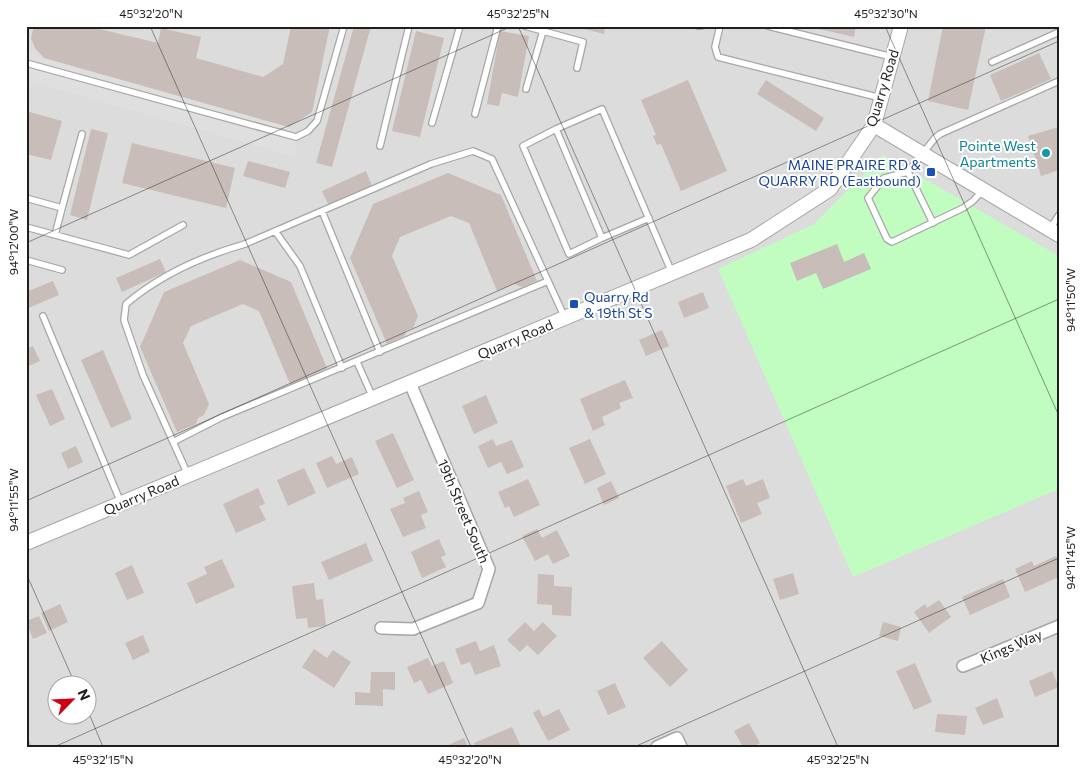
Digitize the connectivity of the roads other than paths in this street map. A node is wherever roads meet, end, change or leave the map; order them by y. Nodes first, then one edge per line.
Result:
1 (344, 26) edge
2 (409, 26) edge
3 (460, 26) edge
4 (498, 26) edge
5 (525, 26) edge
6 (720, 26) edge
7 (768, 26) edge
8 (901, 26) edge
9 (543, 31) junction
10 (1059, 32) edge
11 (892, 57) junction
12 (992, 62) dead end
13 (26, 63) edge
14 (577, 68) dead end
15 (1059, 82) edge
16 (526, 89) dead end
17 (881, 98) junction
18 (475, 114) dead end
19 (432, 123) dead end
20 (874, 125) junction
21 (556, 129) junction
22 (82, 134) dead end
23 (380, 146) dead end
24 (922, 154) junction
25 (908, 172) junction
26 (983, 190) junction
27 (26, 198) edge
28 (62, 208) junction
29 (322, 211) junction
30 (1059, 215) edge
31 (649, 218) junction
32 (932, 223) junction
33 (183, 225) dead end
34 (26, 227) edge
35 (275, 230) junction
36 (1054, 232) edge
37 (55, 235) junction
38 (602, 238) junction
39 (26, 260) edge
40 (62, 270) dead end
41 (672, 273) junction
42 (548, 281) junction
43 (43, 316) dead end
44 (565, 318) junction
45 (380, 352) junction
46 (357, 362) junction
47 (342, 368) junction
48 (410, 382) junction
49 (373, 398) junction
50 (173, 442) junction
51 (188, 475) junction
52 (120, 503) junction
53 (26, 543) edge
54 (1059, 626) edge
55 (382, 628) dead end
56 (963, 666) dead end
57 (679, 742) edge
58 (657, 747) edge

1 - 13 lane
2 - 23 lane
3 - 19 lane
4 - 18 lane
5 - 9 lane
6 - 17 lane
7 - 11 lane
8 - 11 street, Quarry Road
9 - 14 lane
9 - 16 lane
10 - 12 lane
11 - 17 street, Quarry Road
15 - 24 lane
17 - 20 street, Quarry Road
20 - 24 street
20 - 41 street, Quarry Road
21 - 31 lane
21 - 38 lane
21 - 38 lane
22 - 28 lane
24 - 25 lane
24 - 26 street
25 - 32 lane
25 - 32 lane
26 - 32 lane
26 - 36 street
27 - 28 lane
28 - 37 lane
29 - 35 lane
29 - 42 lane
29 - 45 lane
30 - 36 lane
31 - 38 lane
31 - 41 lane
33 - 37 lane
34 - 37 lane
35 - 47 lane
35 - 50 lane
39 - 40 lane
41 - 44 street, Quarry Road
42 - 44 lane
42 - 45 lane
43 - 52 lane
44 - 48 street, Quarry Road
45 - 46 lane
46 - 47 lane
46 - 49 lane
47 - 50 lane
48 - 49 street, Quarry Road
48 - 55 street, 19th Street South
49 - 51 street, Quarry Road
50 - 51 lane
51 - 52 street, Quarry Road
52 - 53 street, Quarry Road
54 - 56 street, Kings Way
57 - 58 street

